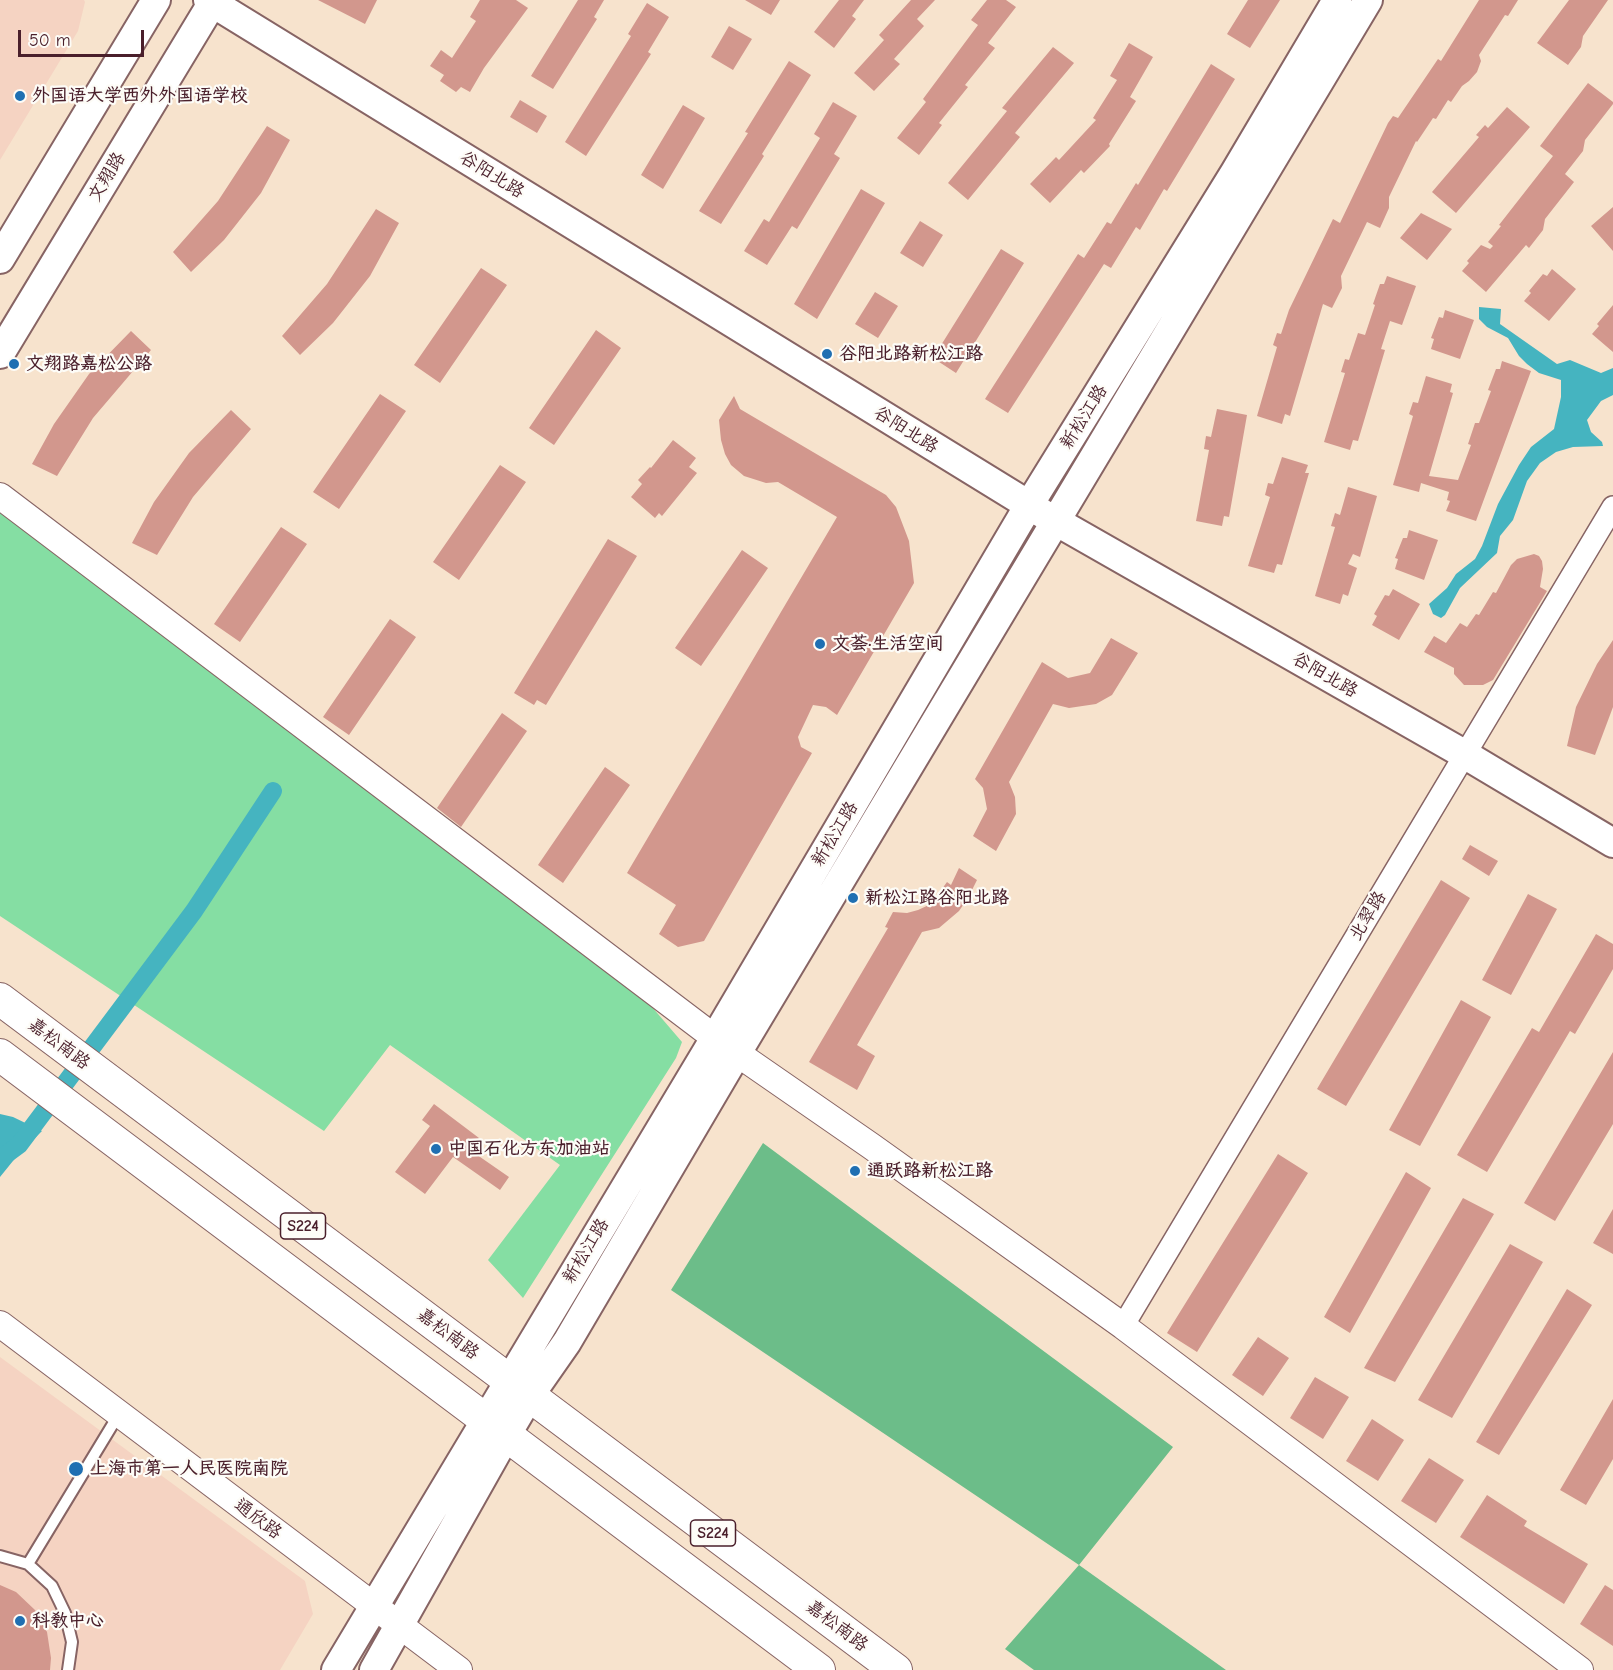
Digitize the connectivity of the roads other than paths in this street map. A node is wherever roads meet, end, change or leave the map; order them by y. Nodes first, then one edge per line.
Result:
1 (156, 0) edge
2 (1337, 0) edge
3 (1368, 0) edge
4 (211, 1) edge
5 (0, 259) edge
6 (0, 354) edge
7 (0, 496) edge
8 (1029, 505) junction
9 (1613, 507) edge
10 (1056, 522) junction
11 (1464, 754) junction
12 (1613, 843) edge
13 (0, 999) edge
14 (726, 1046) junction
15 (0, 1055) edge
16 (0, 1324) edge
17 (1123, 1326) junction
18 (519, 1387) junction
19 (119, 1414) junction
20 (496, 1426) junction
21 (0, 1556) edge
22 (28, 1564) junction
23 (374, 1606) junction
24 (400, 1626) junction
25 (68, 1670) edge
26 (336, 1670) edge
27 (374, 1670) edge
28 (459, 1670) edge
29 (819, 1670) edge
30 (896, 1670) edge
31 (1580, 1670) edge

1 - 5 main road
2 - 8 main road, 新松江路
3 - 10 main road, 新松江路
4 - 6 main road, 文翔路
4 - 8 main road, 谷阳北路
7 - 14 street
8 - 10 main road, 谷阳北路
8 - 14 main road, 新松江路
9 - 11 street, 北翠路
10 - 11 main road, 谷阳北路
10 - 14 main road, 新松江路
11 - 12 main road, 谷阳北路
11 - 17 street, 北翠路
13 - 18 main road, 嘉松南路 / S224
14 - 17 street
14 - 18 main road, 新松江路
15 - 20 main road, S224
16 - 19 street, 通欣路
17 - 31 street
18 - 20 main road, 新松江路
18 - 30 main road, 嘉松南路 / S224
19 - 22 lane
19 - 23 street, 通欣路
20 - 23 main road, 新松江路
20 - 24 main road, 新松江路
20 - 29 main road, S224
21 - 22 lane
22 - 25 lane
23 - 24 street, 通欣路
23 - 26 main road, 新松江路
24 - 27 main road, 新松江路
24 - 28 street, 通欣路

